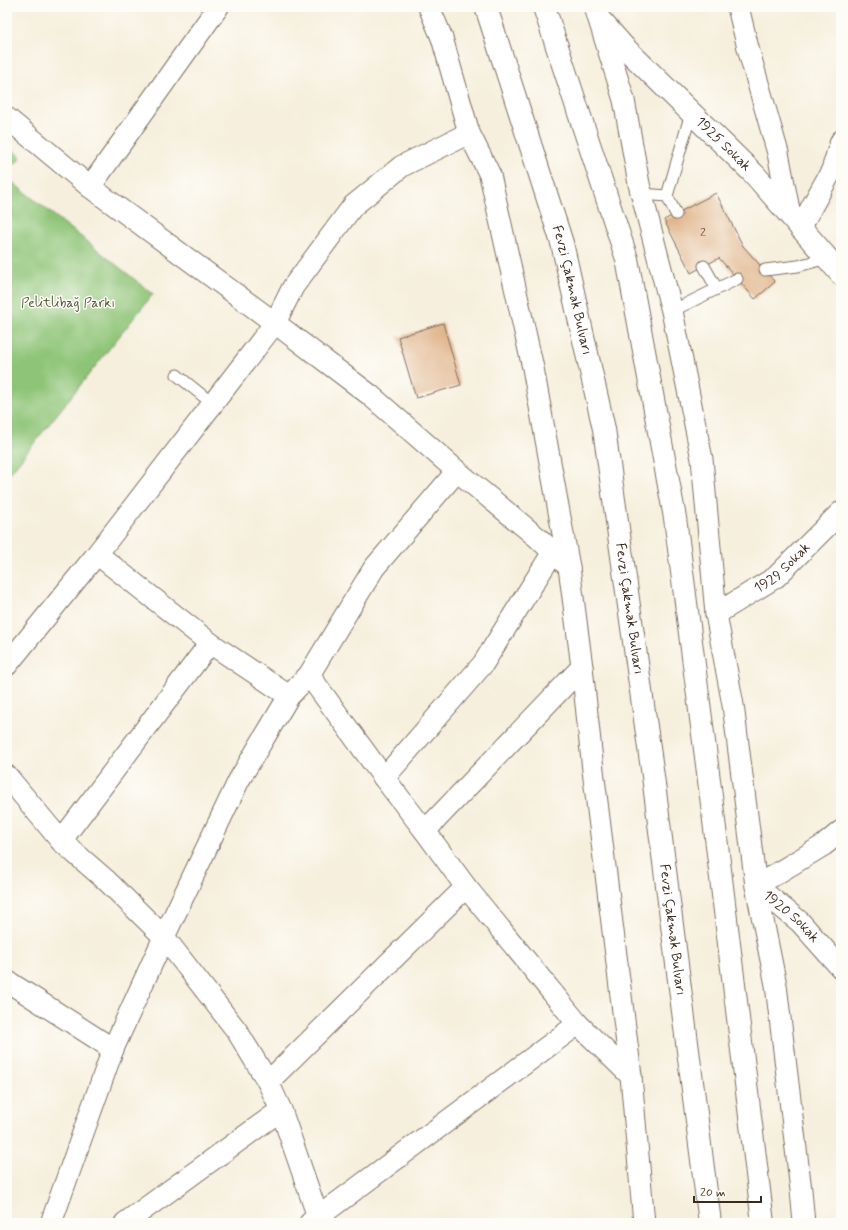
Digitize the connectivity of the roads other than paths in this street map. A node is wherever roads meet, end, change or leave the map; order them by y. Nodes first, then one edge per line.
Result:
1 (218, 7) edge
2 (429, 7) edge
3 (486, 7) edge
4 (544, 7) edge
5 (738, 7) edge
6 (598, 13) edge
7 (691, 113) junction
8 (7, 118) edge
9 (469, 133) junction
10 (841, 140) edge
11 (90, 187) junction
12 (642, 194) junction
13 (667, 196) junction
14 (676, 214) dead end
15 (795, 221) junction
16 (827, 258) junction
17 (704, 266) dead end
18 (765, 270) dead end
19 (841, 274) edge
20 (737, 279) dead end
21 (717, 289) junction
22 (672, 311) junction
23 (275, 323) junction
24 (177, 375) dead end
25 (214, 404) junction
26 (457, 471) junction
27 (841, 512) edge
28 (553, 552) junction
29 (97, 554) junction
30 (569, 567) junction
31 (716, 614) junction
32 (210, 643) junction
33 (7, 665) edge
34 (582, 667) junction
35 (309, 674) junction
36 (289, 696) junction
37 (7, 776) edge
38 (384, 778) junction
39 (425, 831) junction
40 (841, 831) edge
41 (61, 841) junction
42 (756, 886) junction
43 (466, 887) junction
44 (164, 937) junction
45 (841, 968) edge
46 (7, 981) edge
47 (578, 1024) junction
48 (113, 1049) junction
49 (631, 1076) junction
50 (268, 1082) junction
51 (281, 1110) junction
52 (316, 1221) edge
53 (709, 1222) edge
54 (51, 1223) edge
55 (125, 1223) edge
56 (644, 1223) edge
57 (763, 1223) edge
58 (804, 1223) edge

1 - 11 street
2 - 9 street
3 - 53 main road, Fevzi Çakmak Bulvarı
4 - 57 main road
5 - 15 street
6 - 7 main road, 1925 Sokak
6 - 12 street
7 - 13 lane
7 - 15 main road, 1925 Sokak
8 - 11 street
9 - 23 street
9 - 30 street
10 - 15 street
11 - 23 street
12 - 13 lane
12 - 22 street
13 - 14 lane
15 - 16 main road, 1925 Sokak
16 - 18 lane
16 - 19 main road, 1925 Sokak
17 - 21 lane
20 - 21 lane
21 - 22 lane
22 - 31 street
23 - 25 street
23 - 26 street
24 - 25 lane
25 - 29 street
26 - 28 street
26 - 35 street
27 - 31 street, 1929 Sokak
28 - 30 street
28 - 38 street
29 - 32 street
29 - 33 street
30 - 34 street
31 - 42 street
32 - 36 street
32 - 41 street
34 - 39 street
34 - 49 street
35 - 36 street
35 - 38 street
36 - 44 street
37 - 41 street
38 - 39 street
39 - 43 street
40 - 42 street
41 - 44 street
42 - 45 street, 1920 Sokak
42 - 58 street
43 - 47 street
43 - 50 street
44 - 48 street
44 - 50 street
46 - 48 street
47 - 49 street
47 - 52 street
48 - 54 street
49 - 56 street
50 - 51 street
51 - 52 street
51 - 55 street

